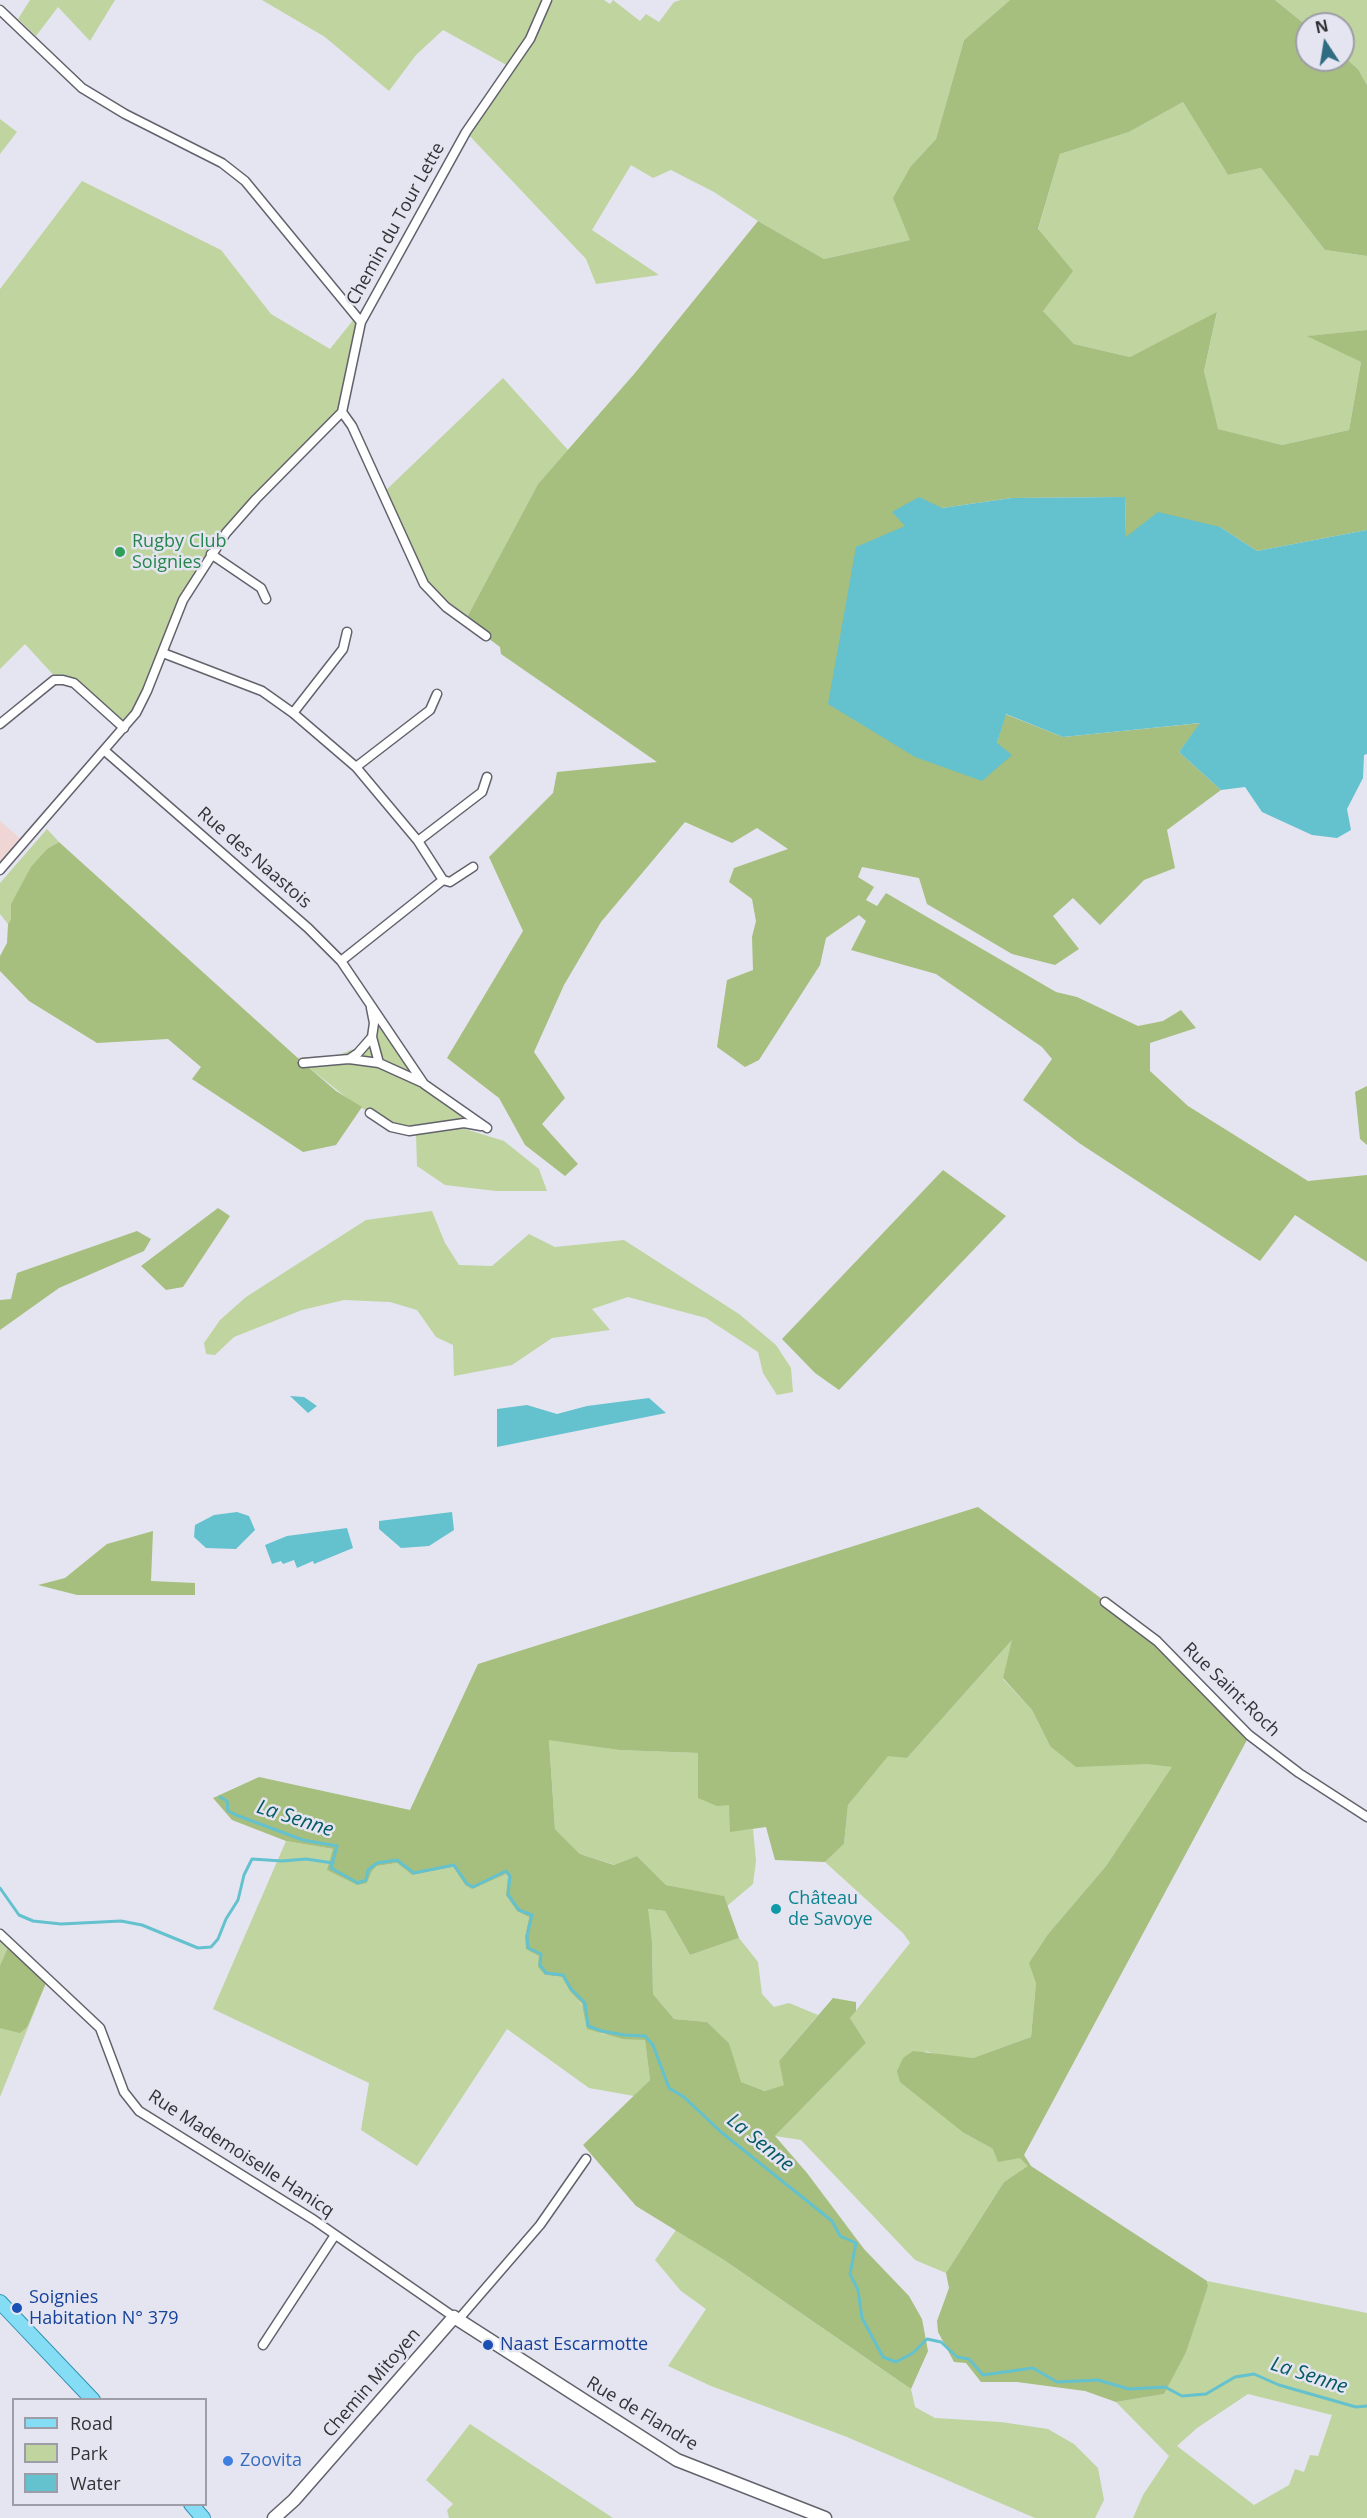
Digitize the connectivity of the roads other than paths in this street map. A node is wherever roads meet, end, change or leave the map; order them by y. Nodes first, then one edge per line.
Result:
1 (547, 0) edge
2 (0, 10) edge
3 (361, 322) junction
4 (342, 412) junction
5 (211, 554) junction
6 (266, 599) dead end
7 (347, 632) dead end
8 (486, 636) dead end
9 (163, 652) junction
10 (437, 694) dead end
11 (294, 713) junction
12 (0, 724) edge
13 (124, 728) junction
14 (105, 751) junction
15 (356, 767) junction
16 (486, 777) dead end
17 (418, 841) junction
18 (473, 867) dead end
19 (0, 870) edge
20 (443, 879) junction
21 (341, 961) junction
22 (369, 1002) junction
23 (372, 1037) junction
24 (349, 1059) junction
25 (303, 1063) dead end
26 (379, 1063) junction
27 (424, 1084) junction
28 (458, 1108) junction
29 (370, 1113) dead end
30 (451, 1124) junction
31 (1105, 1602) dead end
32 (1367, 1818) edge
33 (0, 1934) edge
34 (586, 2159) dead end
35 (335, 2235) junction
36 (0, 2302) edge
37 (456, 2318) junction
38 (263, 2345) dead end
39 (91, 2398) edge
40 (294, 2500) junction
41 (192, 2506) edge
42 (203, 2518) edge
43 (274, 2518) edge
44 (281, 2518) edge
45 (825, 2518) edge

1 - 3 street, Chemin du Tour Lette
2 - 3 street
3 - 4 street, Chemin du Tour Lette
4 - 5 street
4 - 8 street
5 - 6 street
5 - 9 street
7 - 11 street
9 - 11 street
9 - 13 street
10 - 15 street
11 - 15 street
12 - 13 street
13 - 14 street
14 - 19 street
14 - 21 street, Rue des Naastois
15 - 17 street
16 - 17 street
17 - 20 street
18 - 20 street
20 - 21 street
21 - 22 street, Rue des Naastois
22 - 23 street, Rue des Naastois
22 - 27 street, Rue des Naastois
23 - 24 street
23 - 26 street, Rue des Naastois
24 - 25 street, Rue des Naastois
24 - 26 street, Rue des Naastois
26 - 27 street, Rue des Naastois
27 - 28 street, Rue des Naastois
28 - 30 street
28 - 30 street, Rue des Naastois
29 - 30 street, Rue des Naastois
31 - 32 street, Rue Saint-Roch
33 - 35 street, Rue Mademoiselle Hanicq
34 - 37 street, Chemin Mitoyen
35 - 37 street, Rue Mademoiselle Hanicq
35 - 38 street
36 - 39 main road
37 - 40 street, Chemin Mitoyen
37 - 45 street, Rue de Flandre
40 - 43 street
40 - 44 street
41 - 42 main road

